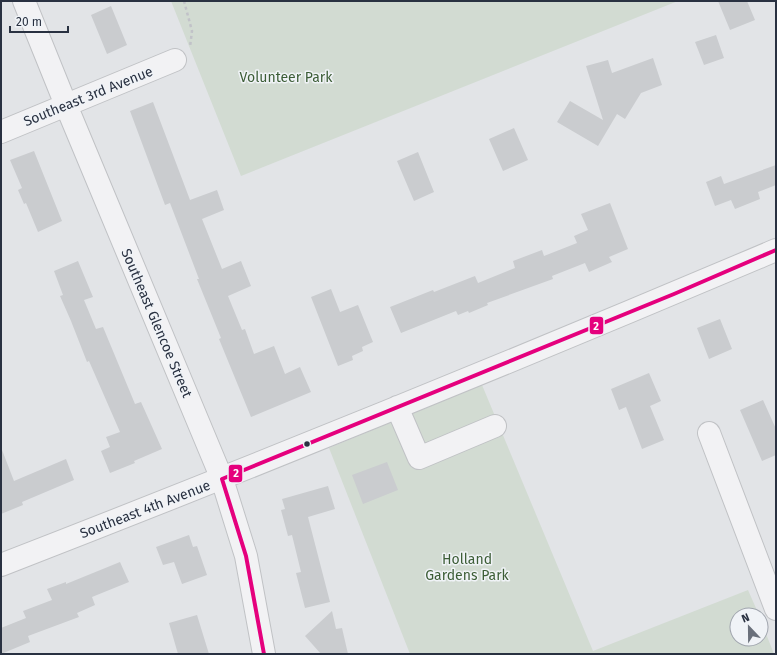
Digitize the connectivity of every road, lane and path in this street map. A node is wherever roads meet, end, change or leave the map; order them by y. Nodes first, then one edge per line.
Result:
1 (24, 1) edge
2 (184, 1) edge
3 (175, 60) joint
4 (66, 105) junction
5 (1, 132) edge
6 (776, 250) edge
7 (397, 407) junction
8 (495, 426) dead end
9 (709, 433) dead end
10 (222, 479) junction
11 (1, 565) edge
12 (776, 609) edge
13 (264, 654) edge

1 - 4 street, Southeast Glencoe Street
2 - 3 path
3 - 4 street, Southeast 3rd Avenue
4 - 5 street, Southeast 3rd Avenue
4 - 10 street, Southeast Glencoe Street
6 - 7 street, Southeast 4th Avenue
7 - 8 street
7 - 10 street, Southeast 4th Avenue
9 - 12 street
10 - 11 street, Southeast 4th Avenue
10 - 13 street, Southeast Glencoe Street

